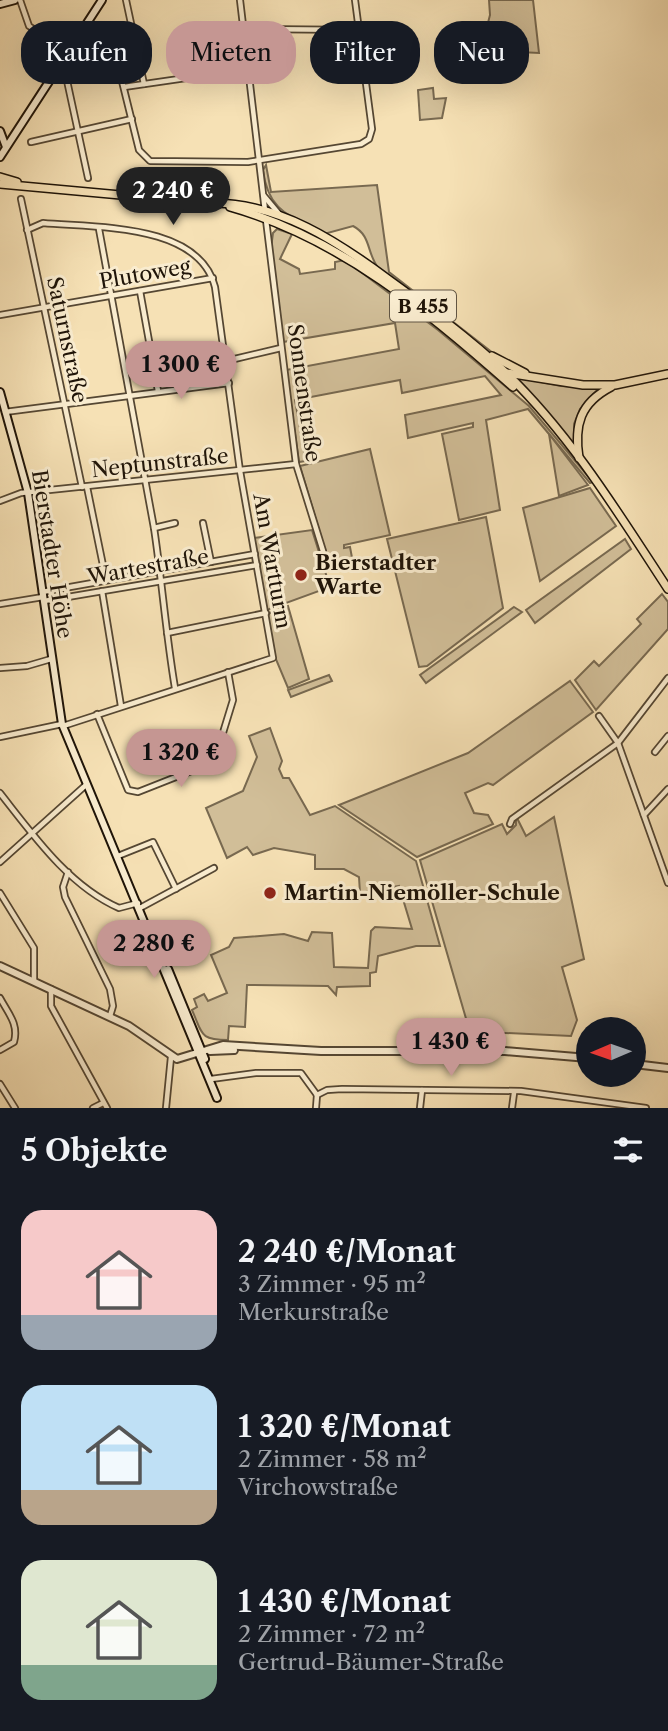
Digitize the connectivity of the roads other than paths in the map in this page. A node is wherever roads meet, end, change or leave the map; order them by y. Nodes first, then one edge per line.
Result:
1 (18, 0) edge
2 (102, 0) edge
3 (126, 0) edge
4 (240, 0) edge
5 (355, 0) edge
6 (0, 4) edge
7 (27, 21) edge
8 (88, 21) edge
9 (131, 21) edge
10 (242, 21) edge
11 (358, 21) edge
12 (48, 84) edge
13 (68, 84) edge
14 (123, 84) edge
15 (144, 84) edge
16 (250, 84) edge
17 (366, 84) edge
18 (124, 87) junction
19 (132, 119) junction
20 (0, 131) edge
21 (79, 131) junction
22 (31, 142) dead end
23 (6, 147) junction
24 (0, 158) edge
25 (259, 160) junction
26 (0, 170) edge
27 (4, 178) edge
28 (88, 178) dead end
29 (0, 184) edge
30 (38, 187) junction
31 (264, 195) junction
32 (21, 199) dead end
33 (266, 215) junction
34 (282, 221) junction
35 (99, 229) junction
36 (27, 230) junction
37 (268, 236) junction
38 (213, 278) junction
39 (140, 291) junction
40 (112, 296) junction
41 (43, 307) junction
42 (0, 315) edge
43 (473, 344) junction
44 (281, 348) junction
45 (226, 361) junction
46 (490, 367) junction
47 (505, 373) junction
48 (668, 374) edge
49 (542, 379) junction
50 (229, 383) junction
51 (615, 385) junction
52 (158, 391) junction
53 (0, 392) edge
54 (131, 395) junction
55 (64, 402) junction
56 (5, 412) junction
57 (544, 416) junction
58 (579, 458) junction
59 (296, 464) junction
60 (240, 471) junction
61 (145, 480) junction
62 (84, 487) junction
63 (28, 493) junction
64 (0, 501) edge
65 (175, 523) dead end
66 (203, 523) dead end
67 (154, 528) junction
68 (323, 551) dead end
69 (255, 554) junction
70 (211, 562) junction
71 (257, 565) junction
72 (160, 572) junction
73 (665, 579) edge
74 (106, 580) junction
75 (159, 581) junction
76 (668, 589) edge
77 (102, 591) junction
78 (42, 597) junction
79 (0, 604) edge
80 (266, 613) junction
81 (167, 633) junction
82 (51, 659) junction
83 (0, 668) edge
84 (228, 672) junction
85 (668, 678) edge
86 (175, 688) junction
87 (121, 706) junction
88 (97, 714) junction
89 (599, 716) dead end
90 (62, 725) junction
91 (668, 736) edge
92 (0, 737) edge
93 (618, 743) junction
94 (655, 752) dead end
95 (87, 784) junction
96 (668, 789) edge
97 (0, 793) edge
98 (644, 815) junction
99 (510, 824) dead end
100 (31, 832) junction
101 (118, 856) junction
102 (0, 862) edge
103 (214, 868) dead end
104 (68, 872) junction
105 (668, 883) edge
106 (176, 889) junction
107 (0, 892) edge
108 (139, 905) junction
109 (0, 967) edge
110 (34, 981) junction
111 (51, 989) junction
112 (0, 998) edge
113 (110, 1016) junction
114 (0, 1050) edge
115 (200, 1052) junction
116 (172, 1057) junction
117 (576, 1057) edge
118 (646, 1065) edge
119 (668, 1068) edge
120 (211, 1079) junction
121 (0, 1084) edge
122 (422, 1090) junction
123 (514, 1093) junction
124 (317, 1095) junction
125 (217, 1098) junction
126 (592, 1100) junction
127 (105, 1105) edge
128 (15, 1108) edge
129 (93, 1108) edge
130 (166, 1108) edge
131 (220, 1108) edge
132 (316, 1108) edge
133 (421, 1108) edge
134 (512, 1108) edge
135 (592, 1108) edge
136 (646, 1108) edge

1 - 6 main road
1 - 7 street
2 - 8 main road
3 - 9 street
4 - 10 street, Sonnenstraße
5 - 11 street
12 - 23 main road
13 - 21 street
14 - 18 street
15 - 18 street
16 - 25 street, Sonnenstraße
17 - 25 street
18 - 19 street
19 - 21 street
19 - 25 street
20 - 23 main road
21 - 22 street
21 - 28 street
23 - 24 main road
25 - 31 street, Sonnenstraße
26 - 27 main road
27 - 30 main road, B 455
29 - 30 main road, B 455
30 - 33 main road, B 455
31 - 33 street, Sonnenstraße
31 - 34 street
32 - 36 street, Saturnstraße
33 - 34 main road, B 455
33 - 37 street, Sonnenstraße
34 - 37 street
34 - 43 main road, B 455
34 - 46 main road, B 455
35 - 36 street
35 - 38 street
35 - 40 street
36 - 41 street, Saturnstraße
37 - 44 street, Sonnenstraße
38 - 39 street, Plutoweg
38 - 45 street, Am Wartturm
39 - 40 street, Plutoweg
39 - 52 street
40 - 41 street, Plutoweg
40 - 54 street
41 - 42 street, Plutoweg
41 - 55 street, Saturnstraße
43 - 47 main road
43 - 49 main road, B 455
44 - 45 street
44 - 59 street, Sonnenstraße
45 - 50 street, Am Wartturm
46 - 47 main road, B 455
46 - 57 main road
47 - 49 main road, B 455
47 - 57 main road
48 - 51 main road, B 455
49 - 51 main road, B 455
50 - 52 street
50 - 60 street, Am Wartturm
51 - 58 main road
52 - 54 street
53 - 56 main road, Bierstadter Höhe
54 - 55 street
54 - 61 street
55 - 56 street
55 - 62 street, Saturnstraße
56 - 63 main road, Bierstadter Höhe
57 - 58 main road
58 - 73 main road
59 - 60 street, Neptunstraße
59 - 68 street, Sonnenstraße
60 - 61 street, Neptunstraße
60 - 69 street, Am Wartturm
61 - 62 street, Neptunstraße
61 - 67 street
62 - 63 street, Neptunstraße
62 - 74 street, Saturnstraße
63 - 64 street, Neptunstraße
63 - 78 main road, Bierstadter Höhe
65 - 67 street
66 - 70 street, Wartestraße
67 - 72 street
69 - 70 street, Wartestraße
69 - 71 street, Am Wartturm
70 - 72 street, Wartestraße
71 - 75 street, Wartestraße
71 - 80 street, Am Wartturm
72 - 74 street, Wartestraße
72 - 75 street
73 - 76 main road
74 - 78 street, Wartestraße
75 - 77 street, Wartestraße
75 - 81 street
77 - 78 street, Wartestraße
77 - 87 street
78 - 79 street
78 - 82 main road, Bierstadter Höhe
80 - 81 street
80 - 84 street, Am Wartturm
81 - 86 street
82 - 83 street
82 - 90 main road, Bierstadter Höhe
84 - 86 street
84 - 88 street
85 - 93 street
86 - 87 street
87 - 88 street
88 - 90 street
89 - 93 street
90 - 92 street
90 - 95 main road, Bierstadter Höhe
91 - 94 street
93 - 98 street
93 - 99 street
95 - 100 street
95 - 101 main road, Bierstadter Höhe
96 - 98 street
97 - 100 street
98 - 105 street
100 - 102 street
100 - 104 street
101 - 106 street
101 - 108 main road, Bierstadter Höhe
103 - 106 street
104 - 108 street
104 - 113 street
106 - 108 street
107 - 110 street
108 - 115 main road, Bierstadter Höhe
109 - 110 main road
110 - 111 main road
111 - 113 main road
111 - 127 street
112 - 114 street
113 - 116 main road
115 - 116 main road
115 - 117 main road
115 - 120 main road
115 - 125 main road
116 - 130 street
118 - 119 main road
120 - 124 street
120 - 125 main road
121 - 128 street
122 - 123 street
122 - 124 street
122 - 133 street
123 - 126 street
123 - 134 street
124 - 132 street
125 - 131 main road
126 - 135 street
126 - 136 street
127 - 129 street

